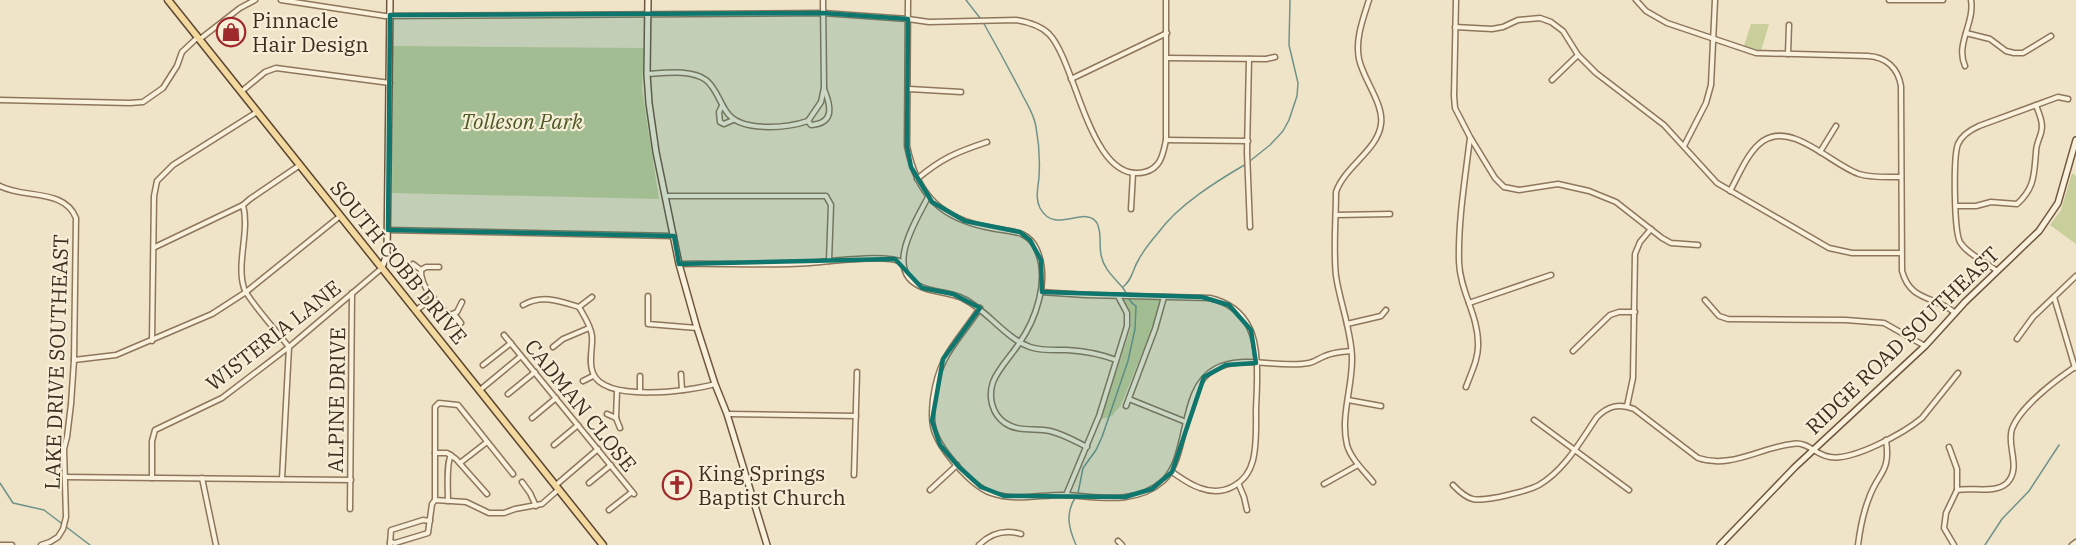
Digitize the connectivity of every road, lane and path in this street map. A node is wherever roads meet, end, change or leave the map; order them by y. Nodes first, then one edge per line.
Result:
1 (168, 0) edge
2 (255, 0) edge
3 (281, 0) edge
4 (390, 0) edge
5 (648, 0) edge
6 (823, 0) edge
7 (908, 0) edge
8 (1166, 0) edge
9 (1369, 0) edge
10 (1456, 0) edge
11 (1636, 0) edge
12 (1715, 0) edge
13 (1888, 0) edge
14 (1943, 0) edge
15 (1971, 0) edge
16 (823, 13) junction
17 (390, 15) junction
18 (647, 16) junction
19 (908, 19) junction
20 (1789, 25) dead end
21 (1455, 27) junction
22 (1167, 33) junction
23 (1966, 33) junction
24 (2051, 36) dead end
25 (199, 38) junction
26 (1713, 39) junction
27 (1788, 54) junction
28 (1578, 55) junction
29 (1275, 57) dead end
30 (1167, 58) junction
31 (1249, 59) junction
32 (1965, 66) dead end
33 (647, 74) junction
34 (1071, 79) junction
35 (1552, 80) dead end
36 (390, 83) junction
37 (824, 88) junction
38 (909, 89) junction
39 (242, 91) junction
40 (961, 92) dead end
41 (2068, 99) dead end
42 (0, 100) edge
43 (723, 105) junction
44 (2036, 105) junction
45 (257, 111) junction
46 (733, 120) junction
47 (808, 122) junction
48 (1836, 126) dead end
49 (1470, 137) junction
50 (1166, 140) junction
51 (2076, 140) edge
52 (1248, 141) junction
53 (987, 142) dead end
54 (1684, 146) junction
55 (1820, 152) junction
56 (300, 165) junction
57 (1133, 173) junction
58 (1901, 177) junction
59 (917, 179) junction
60 (0, 186) edge
61 (1730, 191) junction
62 (665, 196) junction
63 (927, 197) junction
64 (243, 205) junction
65 (1956, 206) junction
66 (1131, 209) dead end
67 (1390, 214) dead end
68 (1336, 215) junction
69 (339, 217) junction
70 (1250, 227) dead end
71 (1651, 229) junction
72 (388, 230) junction
73 (674, 236) junction
74 (1698, 245) dead end
75 (155, 247) junction
76 (1900, 253) junction
77 (830, 261) junction
78 (903, 262) junction
79 (413, 264) dead end
80 (679, 264) junction
81 (382, 267) junction
82 (440, 267) dead end
83 (421, 270) junction
84 (1997, 272) junction
85 (1551, 275) dead end
86 (2076, 276) edge
87 (246, 292) junction
88 (352, 292) junction
89 (1041, 292) junction
90 (648, 296) dead end
91 (1118, 296) junction
92 (592, 297) dead end
93 (1164, 297) junction
94 (2054, 297) junction
95 (434, 298) junction
96 (1705, 300) dead end
97 (462, 302) dead end
98 (1469, 303) junction
99 (523, 305) dead end
100 (579, 307) junction
101 (980, 308) junction
102 (416, 310) junction
103 (1386, 310) dead end
104 (1635, 312) junction
105 (1955, 313) junction
106 (454, 314) junction
107 (460, 323) dead end
108 (1347, 324) junction
109 (589, 328) junction
110 (697, 328) junction
111 (504, 335) dead end
112 (2017, 339) dead end
113 (152, 341) junction
114 (1020, 342) junction
115 (511, 343) junction
116 (1925, 346) junction
117 (290, 347) junction
118 (553, 347) dead end
119 (1352, 351) junction
120 (1573, 351) dead end
121 (521, 356) junction
122 (74, 360) junction
123 (1116, 360) junction
124 (1256, 363) junction
125 (483, 365) dead end
126 (2075, 368) edge
127 (535, 372) junction
128 (857, 372) dead end
129 (1958, 373) dead end
130 (681, 374) dead end
131 (593, 376) junction
132 (640, 376) dead end
133 (583, 381) dead end
134 (715, 384) junction
135 (1466, 387) dead end
136 (480, 390) junction
137 (682, 390) junction
138 (616, 391) junction
139 (640, 391) junction
140 (508, 394) dead end
141 (556, 398) junction
142 (1129, 399) junction
143 (1348, 400) junction
144 (1126, 406) dead end
145 (1381, 406) dead end
146 (1627, 406) junction
147 (607, 414) dead end
148 (727, 414) junction
149 (856, 416) junction
150 (532, 418) dead end
151 (616, 418) junction
152 (1534, 420) dead end
153 (1186, 422) junction
154 (578, 425) junction
155 (620, 428) dead end
156 (1886, 440) junction
157 (487, 442) junction
158 (554, 445) dead end
159 (1087, 447) junction
160 (1949, 447) dead end
161 (598, 449) junction
162 (1814, 449) junction
163 (1574, 450) junction
164 (435, 453) junction
165 (451, 455) junction
166 (460, 463) junction
167 (611, 465) junction
168 (957, 465) junction
169 (1358, 465) junction
170 (1172, 472) junction
171 (513, 474) dead end
172 (854, 475) dead end
173 (65, 477) junction
174 (152, 478) junction
175 (202, 478) junction
176 (282, 479) junction
177 (351, 480) junction
178 (522, 482) dead end
179 (1373, 482) dead end
180 (589, 483) dead end
181 (1324, 484) dead end
182 (1453, 484) dead end
183 (1239, 485) junction
184 (557, 487) junction
185 (930, 490) dead end
186 (1629, 490) dead end
187 (1957, 490) junction
188 (487, 494) dead end
189 (1066, 495) junction
190 (435, 500) junction
191 (448, 501) junction
192 (536, 506) junction
193 (351, 509) dead end
194 (609, 510) dead end
195 (1247, 510) dead end
196 (430, 521) junction
197 (1021, 534) dead end
198 (2076, 542) edge
199 (390, 544) edge
200 (0, 545) edge
201 (12, 545) edge
202 (41, 545) edge
203 (216, 545) edge
204 (603, 545) edge
205 (767, 545) edge
206 (979, 545) edge
207 (1720, 545) edge
208 (1858, 545) edge
209 (1954, 545) edge
210 (2072, 545) edge

1 - 25 main road, SOUTH COBB DRIVE
2 - 25 street
3 - 17 street
4 - 17 street
5 - 18 street
6 - 16 street
7 - 19 street
8 - 22 street
9 - 68 street
10 - 21 street
11 - 26 street
12 - 26 street
13 - 14 street
15 - 23 street
16 - 18 street
16 - 19 street
16 - 37 street
17 - 18 street
17 - 36 street
18 - 33 street
19 - 34 street
19 - 38 street
20 - 27 street
21 - 28 street
21 - 49 street
22 - 30 street
22 - 34 street
23 - 24 street
23 - 32 street
25 - 39 main road, SOUTH COBB DRIVE
25 - 42 street
26 - 27 street
26 - 54 street
27 - 58 street
28 - 35 street
28 - 54 street
29 - 31 street
30 - 31 street
30 - 50 street
31 - 52 street
33 - 43 street
33 - 62 street
34 - 57 street
36 - 39 street
36 - 72 street
37 - 47 street
37 - 47 street
38 - 40 street
38 - 59 street
39 - 45 main road, SOUTH COBB DRIVE
41 - 44 street
43 - 46 street
43 - 46 street
44 - 65 street
44 - 65 street
45 - 56 main road, SOUTH COBB DRIVE
45 - 75 street
46 - 47 street
48 - 55 street
49 - 71 street
49 - 98 street
50 - 52 street
50 - 57 street
51 - 84 street, RIDGE ROAD SOUTHEAST
52 - 70 street
53 - 59 street
54 - 61 street
55 - 58 street
55 - 61 street
56 - 64 street
56 - 69 main road, SOUTH COBB DRIVE
57 - 66 street
58 - 76 street
59 - 63 street
60 - 122 street, LAKE DRIVE SOUTHEAST
61 - 76 street
62 - 73 street
62 - 77 street
63 - 78 street
63 - 89 street
64 - 75 street
64 - 87 street
65 - 84 street
67 - 68 street
68 - 108 street
69 - 81 main road, SOUTH COBB DRIVE
69 - 87 street
71 - 74 street
71 - 104 street
72 - 73 street
72 - 81 street
73 - 80 street
75 - 113 street
76 - 105 street
77 - 78 street
77 - 80 street
78 - 101 street
79 - 83 street
80 - 110 street
81 - 88 street, WISTERIA LANE
81 - 102 main road, SOUTH COBB DRIVE
82 - 83 street
83 - 95 street
84 - 105 street, RIDGE ROAD SOUTHEAST
85 - 98 street
86 - 94 street
87 - 113 street
87 - 117 street
88 - 117 street, WISTERIA LANE
88 - 177 street, ALPINE DRIVE
89 - 91 street
89 - 114 street
90 - 110 street
91 - 93 street
91 - 123 street
92 - 100 street
93 - 124 street
93 - 142 street
94 - 112 street
94 - 126 street
95 - 102 street
95 - 106 street
96 - 116 street
97 - 106 street
98 - 135 street
99 - 100 street
100 - 109 street
101 - 114 street
101 - 168 street
102 - 136 main road, SOUTH COBB DRIVE
103 - 108 street
104 - 120 street
104 - 146 street
105 - 116 street, RIDGE ROAD SOUTHEAST
106 - 107 street
108 - 119 street
109 - 118 street
109 - 131 street
110 - 134 street
111 - 115 street, CADMAN CLOSE
113 - 122 street
114 - 123 street
114 - 159 street
115 - 121 street, CADMAN CLOSE
115 - 125 street
116 - 162 street, RIDGE ROAD SOUTHEAST
117 - 174 street, WISTERIA LANE
117 - 176 street
119 - 124 street
119 - 143 street
121 - 127 street, CADMAN CLOSE
121 - 136 street
122 - 173 street, LAKE DRIVE SOUTHEAST
123 - 159 street
124 - 153 street
124 - 183 street
126 - 187 street
127 - 140 street
127 - 141 street, CADMAN CLOSE
128 - 149 street
129 - 156 street
130 - 137 street
131 - 133 street
131 - 138 street
132 - 139 street
134 - 137 street
134 - 148 street
136 - 184 main road, SOUTH COBB DRIVE
137 - 139 street
138 - 139 street
138 - 151 street
141 - 150 street
141 - 154 street, CADMAN CLOSE
142 - 144 street
142 - 153 street
143 - 145 street
143 - 169 street
146 - 162 street
146 - 163 street
147 - 151 street
148 - 149 street
148 - 205 street
149 - 172 street
151 - 155 street
152 - 163 street
153 - 170 street
154 - 158 street
154 - 161 street, CADMAN CLOSE
156 - 162 street
156 - 208 street
157 - 164 street
157 - 166 street
157 - 171 street
159 - 189 street
160 - 187 street
161 - 167 street, CADMAN CLOSE
161 - 184 street
162 - 207 street, RIDGE ROAD SOUTHEAST
163 - 182 street
163 - 186 street
164 - 165 street
164 - 190 street
165 - 166 street
165 - 191 street
166 - 188 street
167 - 180 street
167 - 194 street, CADMAN CLOSE
168 - 185 street
168 - 189 street
169 - 179 street
169 - 181 street
170 - 183 street
170 - 189 street
173 - 174 street
173 - 202 street, LAKE DRIVE SOUTHEAST
174 - 175 street
175 - 176 street
175 - 203 street
176 - 177 street
177 - 193 street, ALPINE DRIVE
178 - 192 street
183 - 195 street
184 - 192 street
184 - 204 main road, SOUTH COBB DRIVE
187 - 209 street
190 - 191 street
190 - 196 street
191 - 192 street
196 - 199 street
196 - 199 street
197 - 206 street
198 - 210 street
200 - 201 street

